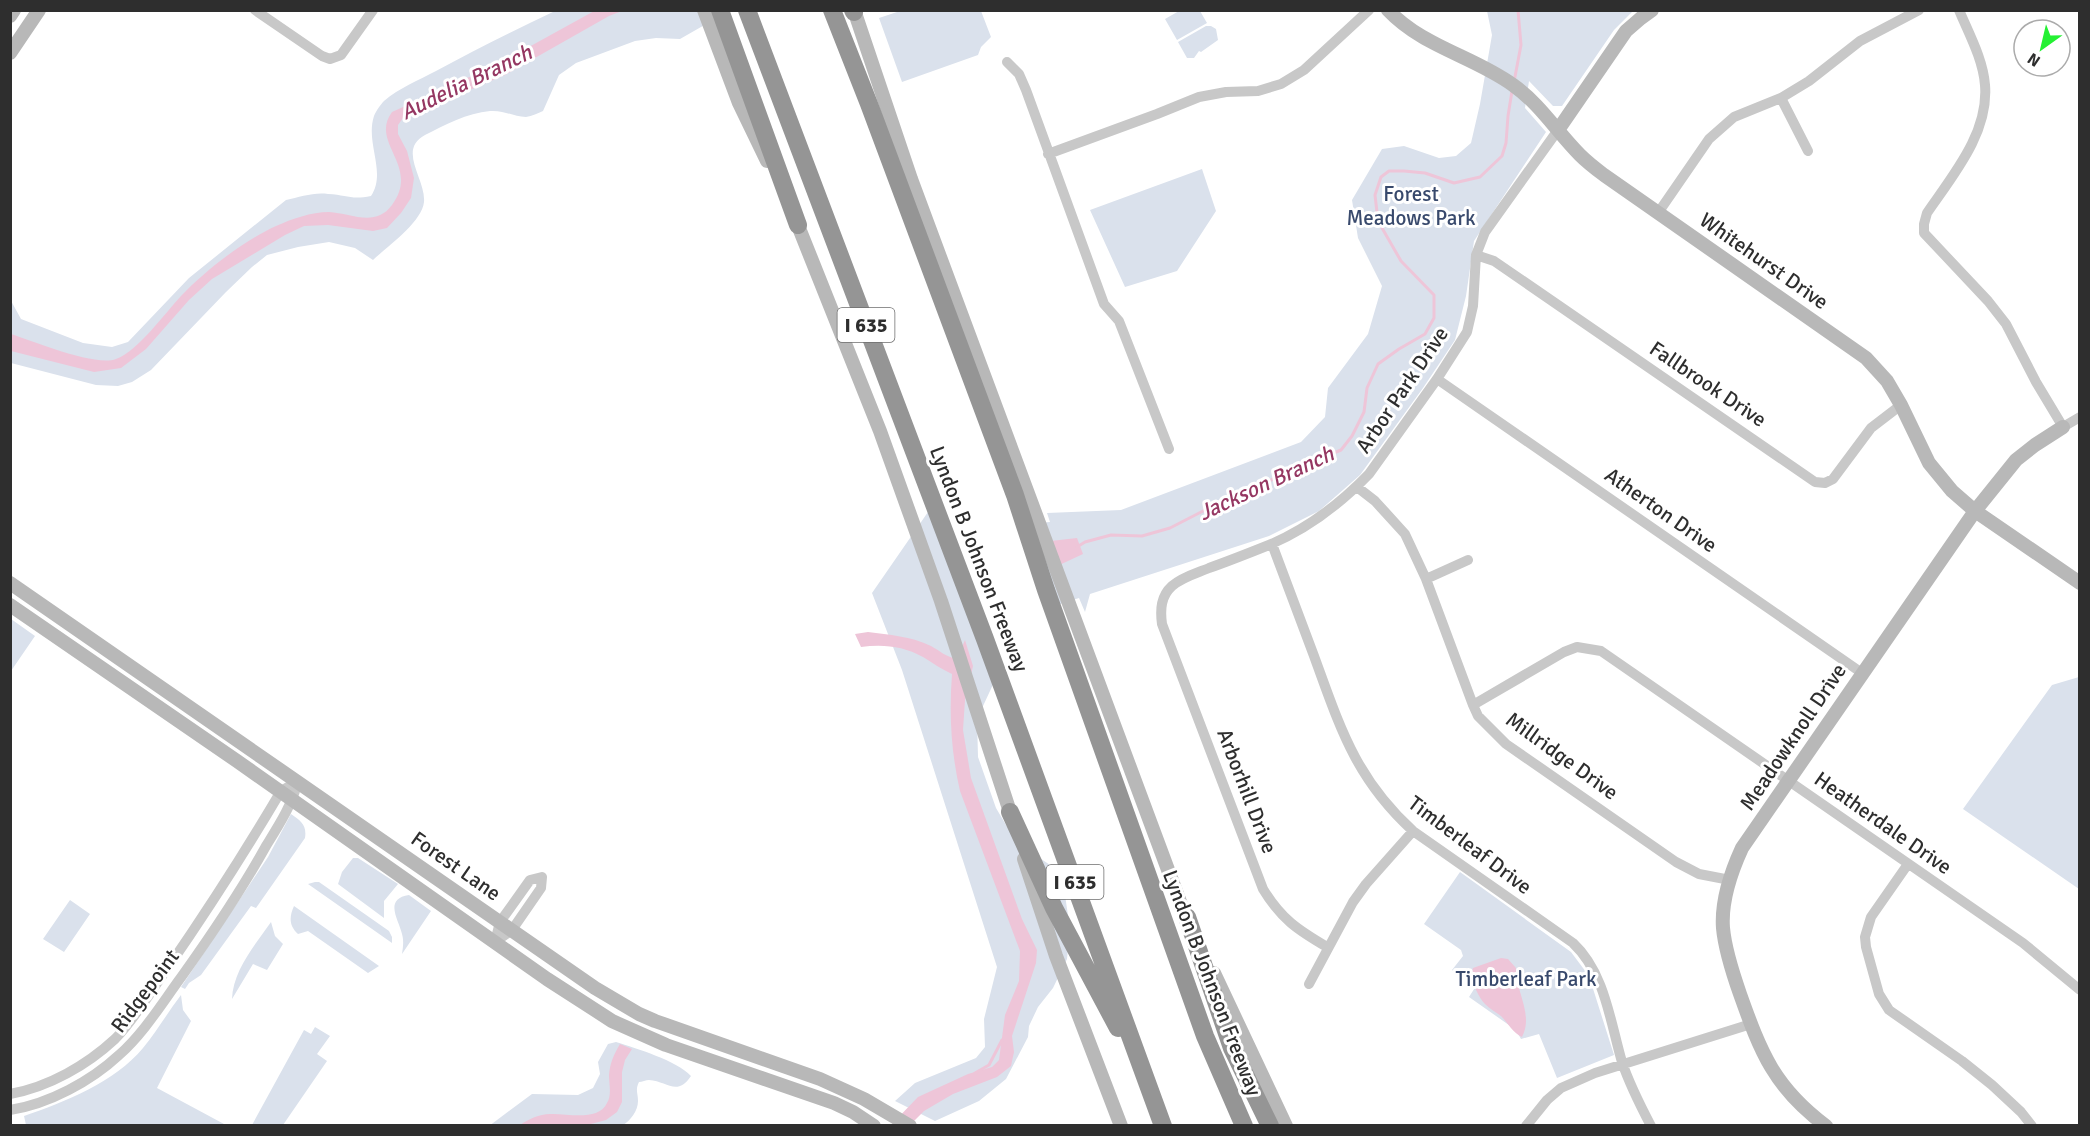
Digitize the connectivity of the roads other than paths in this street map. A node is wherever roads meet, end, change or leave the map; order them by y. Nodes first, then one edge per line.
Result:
1 (14, 10) edge
2 (39, 10) edge
3 (255, 10) edge
4 (372, 10) edge
5 (704, 10) edge
6 (720, 10) edge
7 (747, 10) edge
8 (832, 10) edge
9 (1369, 10) edge
10 (1388, 10) edge
11 (1653, 10) edge
12 (1919, 10) edge
13 (1959, 10) edge
14 (854, 11) edge
15 (10, 16) edge
16 (10, 53) edge
17 (1007, 62) dead end
18 (1781, 98) junction
19 (1558, 130) junction
20 (1808, 151) dead end
21 (1048, 154) junction
22 (1658, 213) junction
23 (798, 225) junction
24 (1476, 255) junction
25 (1437, 379) junction
26 (1902, 405) junction
27 (2079, 417) edge
28 (2063, 428) junction
29 (1169, 449) dead end
30 (1357, 487) junction
31 (1975, 511) junction
32 (1272, 544) junction
33 (1468, 560) dead end
34 (1426, 579) junction
35 (10, 583) edge
36 (2079, 584) edge
37 (10, 605) edge
38 (33, 619) junction
39 (1162, 624) joint
40 (87, 636) junction
41 (1862, 674) junction
42 (145, 675) junction
43 (135, 689) junction
44 (1473, 705) junction
45 (298, 781) junction
46 (1789, 782) junction
47 (281, 791) junction
48 (293, 800) junction
49 (1010, 812) junction
50 (1413, 831) junction
51 (351, 841) junction
52 (1908, 864) junction
53 (235, 868) junction
54 (422, 868) junction
55 (249, 877) junction
56 (1730, 880) junction
57 (1187, 917) junction
58 (506, 926) junction
59 (495, 942) junction
60 (1327, 948) junction
61 (158, 981) junction
62 (1309, 984) dead end
63 (172, 990) junction
64 (2079, 990) edge
65 (1751, 1024) junction
66 (719, 1043) junction
67 (712, 1062) junction
68 (1623, 1064) junction
69 (1150, 1087) junction
70 (10, 1094) edge
71 (10, 1110) edge
72 (874, 1125) edge
73 (910, 1125) edge
74 (1121, 1125) edge
75 (1163, 1125) edge
76 (1244, 1125) edge
77 (1270, 1125) edge
78 (1286, 1125) edge
79 (1526, 1125) edge
80 (1651, 1125) edge
81 (1826, 1125) edge
82 (2032, 1125) edge

1 - 15 main road
2 - 16 main road
3 - 4 street
5 - 23 main road
6 - 23 highway
7 - 69 highway, Lyndon B Johnson Freeway / I 635
8 - 76 highway, Lyndon B Johnson Freeway
9 - 21 street
10 - 19 main road, Whitehurst Drive
11 - 19 main road, Arbor Park Drive
12 - 18 street
13 - 28 street
14 - 57 main road
17 - 21 street
18 - 20 street
18 - 22 street
19 - 22 main road, Whitehurst Drive
19 - 24 street, Arbor Park Drive
21 - 29 street
22 - 26 main road, Whitehurst Drive
23 - 49 main road
24 - 25 street, Arbor Park Drive
24 - 26 street, Fallbrook Drive
25 - 30 street, Arbor Park Drive
25 - 41 street, Atherton Drive
26 - 31 main road, Whitehurst Drive
27 - 28 street, Meadowknoll Drive
28 - 31 main road, Meadowknoll Drive
30 - 32 street, Arbor Park Drive
30 - 34 street, Millridge Drive
31 - 36 main road, Whitehurst Drive
31 - 41 main road, Meadowknoll Drive
32 - 39 street, Arbor Park Drive
32 - 50 street, Timberleaf Drive
33 - 34 street
34 - 44 street, Millridge Drive
35 - 40 main road, Forest Lane
37 - 38 main road, Forest Lane
38 - 40 main road
38 - 43 main road, Forest Lane
39 - 60 street, Arborhill Drive
40 - 42 main road, Forest Lane
41 - 46 main road, Meadowknoll Drive
42 - 43 main road
42 - 45 main road, Forest Lane
43 - 47 main road, Forest Lane
44 - 46 street, Heatherdale Drive
44 - 56 street, Millridge Drive
45 - 47 street, Ridgepoint
45 - 48 street, Ridgepoint
45 - 54 main road, Forest Lane
46 - 52 street, Heatherdale Drive
46 - 56 main road, Meadowknoll Drive
47 - 48 main road, Forest Lane
47 - 53 street, Ridgepoint
48 - 51 main road, Forest Lane
48 - 55 street, Ridgepoint
49 - 69 highway
49 - 74 main road
50 - 60 street
50 - 68 street, Timberleaf Drive
51 - 54 main road
51 - 59 main road, Forest Lane
52 - 64 street, Heatherdale Drive
52 - 82 street
53 - 55 street
53 - 61 street, Ridgepoint
54 - 58 main road, Forest Lane
55 - 63 street, Ridgepoint
56 - 65 main road, Meadowknoll Drive
57 - 77 highway
57 - 78 main road
58 - 59 street
58 - 66 main road, Forest Lane
59 - 67 main road, Forest Lane
60 - 62 street
61 - 63 street
61 - 70 street, Ridgepoint
63 - 71 street, Ridgepoint
65 - 68 street
65 - 81 main road, Meadowknoll Drive
66 - 67 main road
66 - 73 main road, Forest Lane
67 - 72 main road, Forest Lane
68 - 79 street
68 - 80 street, Timberleaf Drive
69 - 75 highway, Lyndon B Johnson Freeway / I 635

